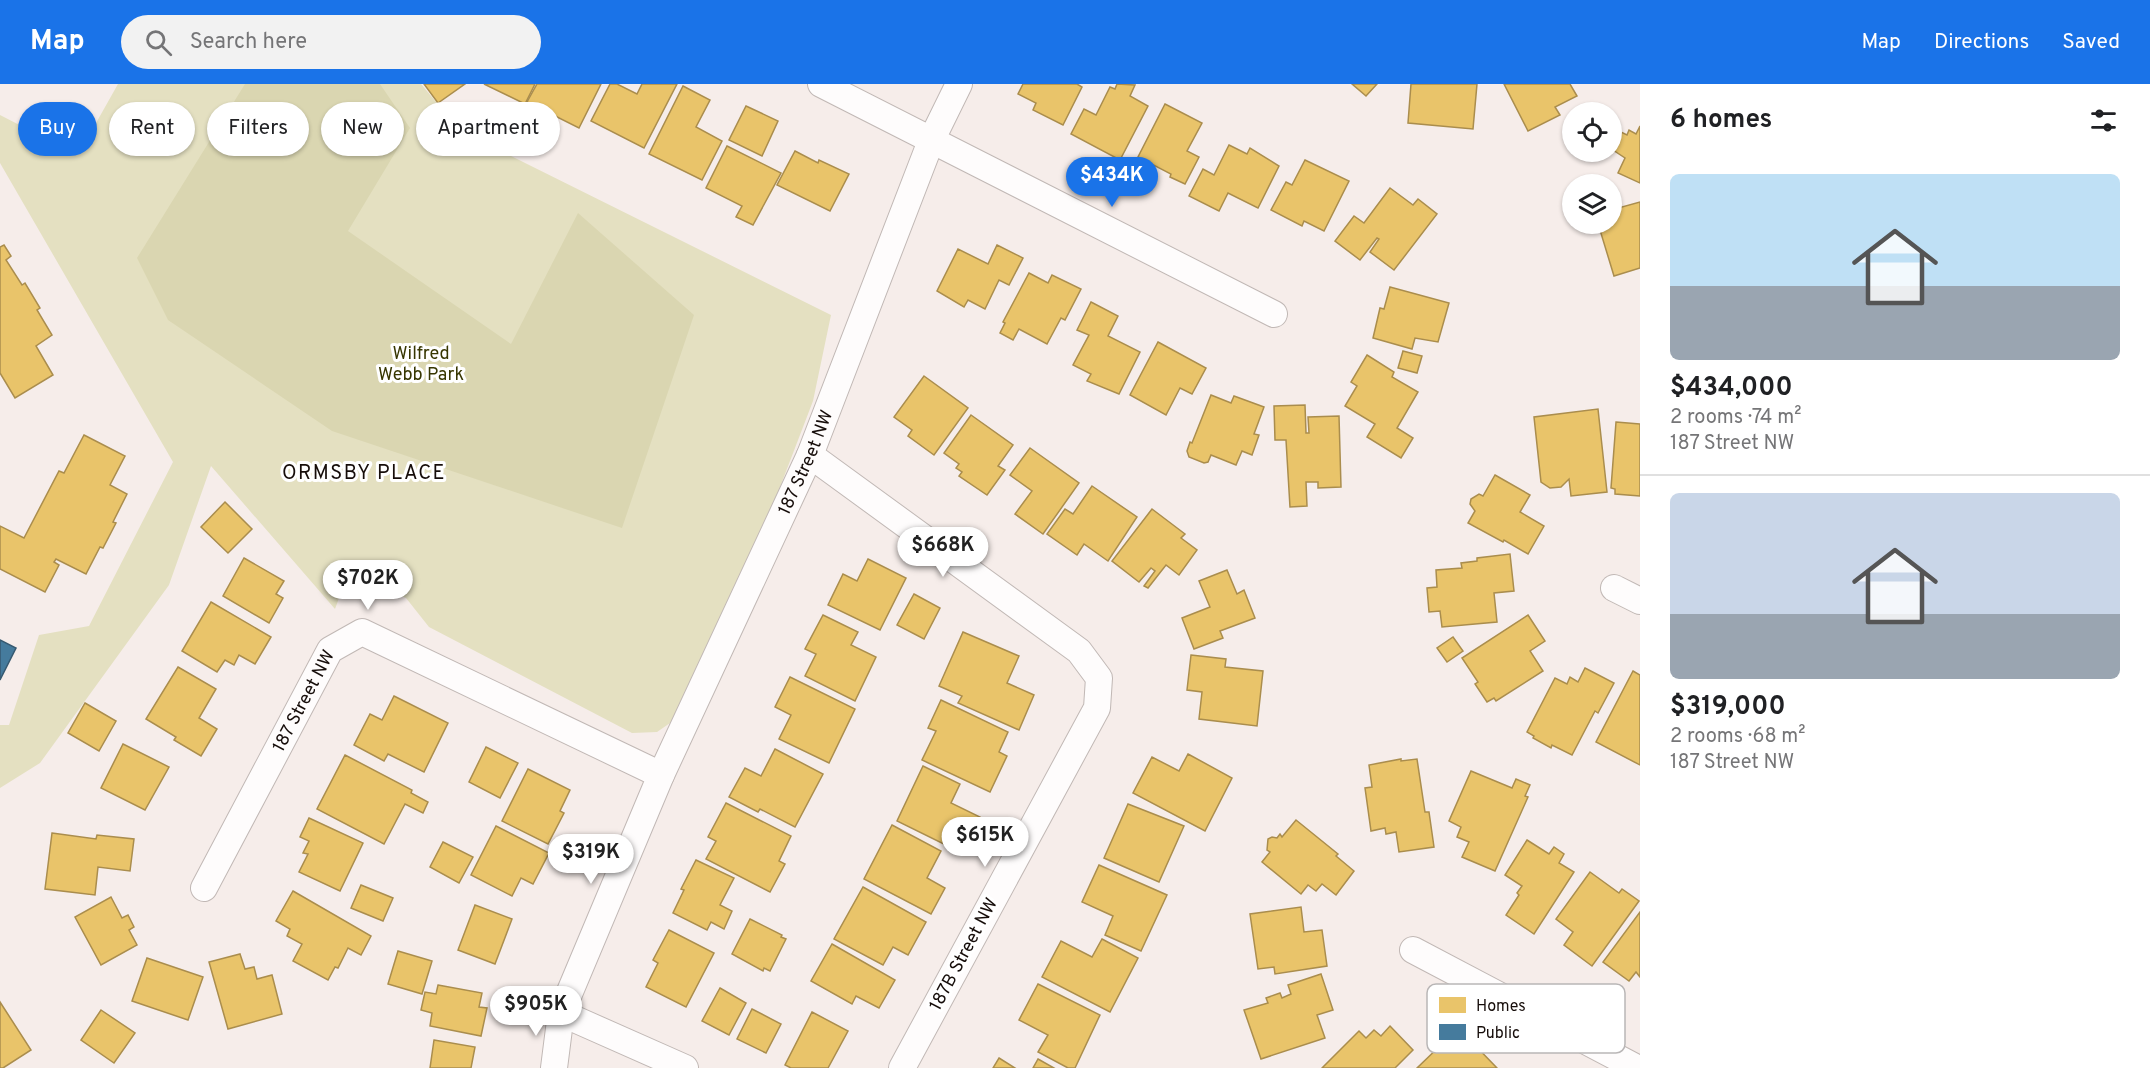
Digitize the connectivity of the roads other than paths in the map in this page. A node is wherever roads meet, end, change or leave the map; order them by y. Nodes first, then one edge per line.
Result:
1 (821, 84) edge
2 (959, 84) edge
3 (931, 141) junction
4 (1274, 314) dead end
5 (810, 455) junction
6 (1614, 588) dead end
7 (1640, 602) edge
8 (661, 775) junction
9 (204, 888) dead end
10 (1413, 950) dead end
11 (1478, 984) edge
12 (561, 1012) junction
13 (1609, 1053) edge
14 (554, 1068) edge
15 (685, 1068) edge
16 (902, 1068) edge
17 (1637, 1068) edge

1 - 3 street
2 - 3 street, 187 Street NW
3 - 4 street
3 - 5 street, 187 Street NW
5 - 8 street, 187 Street NW
5 - 16 street, 187B Street NW
6 - 7 street
8 - 9 street, 187 Street NW
8 - 12 street, 187 Street NW
10 - 11 street
12 - 14 street, 187 Street NW
12 - 15 street
13 - 17 street

